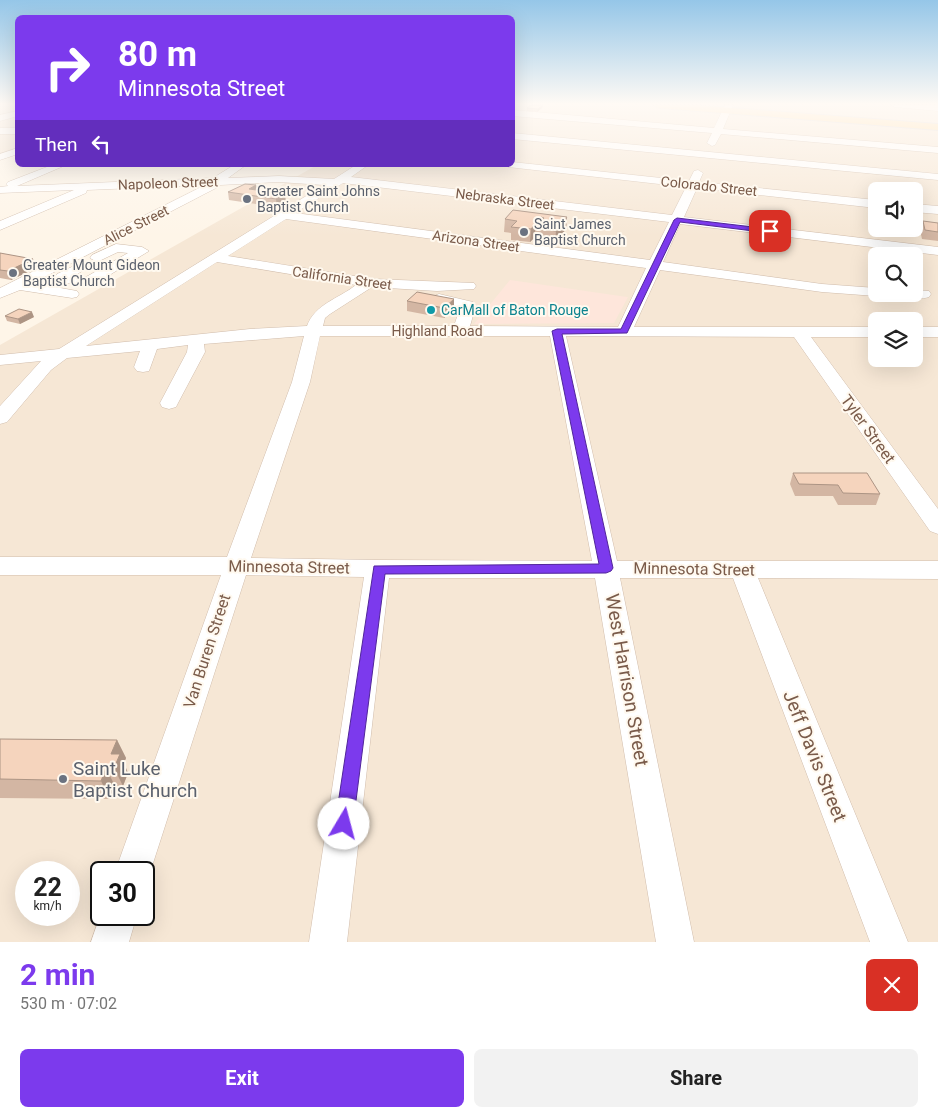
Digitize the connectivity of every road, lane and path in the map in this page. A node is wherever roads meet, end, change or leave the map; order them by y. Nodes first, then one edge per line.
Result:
1 (645, 149) edge
2 (709, 149) edge
3 (15, 152) edge
4 (707, 155) junction
5 (0, 157) edge
6 (515, 165) edge
7 (57, 167) edge
8 (238, 167) edge
9 (360, 167) edge
10 (938, 177) edge
11 (338, 181) junction
12 (212, 184) junction
13 (694, 184) junction
14 (93, 186) junction
15 (240, 188) edge
16 (0, 189) edge
17 (868, 203) edge
18 (923, 209) edge
19 (938, 210) edge
20 (284, 215) junction
21 (677, 220) junction
22 (0, 226) edge
23 (938, 251) edge
24 (215, 258) junction
25 (68, 259) junction
26 (89, 262) junction
27 (655, 266) junction
28 (368, 283) junction
29 (17, 285) junction
30 (469, 286) dead end
31 (868, 291) edge
32 (0, 294) edge
33 (72, 294) dead end
34 (314, 331) junction
35 (412, 331) junction
36 (461, 331) junction
37 (557, 331) junction
38 (798, 331) junction
39 (624, 332) junction
40 (868, 332) edge
41 (923, 332) edge
42 (938, 332) edge
43 (196, 340) junction
44 (150, 345) junction
45 (62, 354) junction
46 (0, 360) edge
47 (143, 367) dead end
48 (169, 403) dead end
49 (0, 418) edge
50 (938, 526) edge
51 (236, 566) junction
52 (606, 568) junction
53 (378, 569) junction
54 (742, 570) junction
55 (938, 570) edge
56 (4, 571) edge
57 (137, 861) edge
58 (115, 926) edge
59 (110, 942) edge
60 (328, 942) edge
61 (675, 942) edge
62 (889, 942) edge

1 - 4 street
2 - 4 street
3 - 5 street
4 - 10 street
4 - 13 street
6 - 13 street, Colorado Street
7 - 16 street
8 - 12 street, Alice Street
9 - 11 street
11 - 12 street, Napoleon Street
11 - 20 street
11 - 21 street, Nebraska Street
12 - 14 street, Napoleon Street
12 - 15 street
12 - 25 street, Alice Street
13 - 17 street, Colorado Street
13 - 21 street
14 - 16 street, Napoleon Street
14 - 22 street
18 - 19 street
20 - 24 street
20 - 27 street, Arizona Street
21 - 23 street, Nebraska Street
21 - 27 street
24 - 28 street, California Street
24 - 45 street
25 - 26 street
25 - 29 street, Alice Street
26 - 26 street
27 - 31 street, Arizona Street
27 - 39 street
28 - 30 street, California Street
28 - 34 street, Van Buren Street
29 - 32 street, Alice Street
29 - 33 street
34 - 35 street, Highland Road
34 - 43 street, Highland Road
34 - 51 street, Van Buren Street
35 - 36 street, Highland Road
35 - 36 street
36 - 37 street, Highland Road
37 - 39 street, Highland Road
37 - 52 street, West Harrison Street
38 - 39 street, Highland Road
38 - 40 street, Highland Road
38 - 50 street, Tyler Street
41 - 42 street
43 - 44 street, Highland Road
43 - 48 street
44 - 45 street, Highland Road
44 - 47 street
45 - 46 street, Highland Road
45 - 49 street
51 - 53 street, Minnesota Street
51 - 56 street, Minnesota Street
51 - 57 street, Van Buren Street
52 - 53 street, Minnesota Street
52 - 54 street, Minnesota Street
52 - 61 street, West Harrison Street
53 - 60 street
54 - 55 street, Minnesota Street
54 - 62 street, Jeff Davis Street
58 - 59 street

